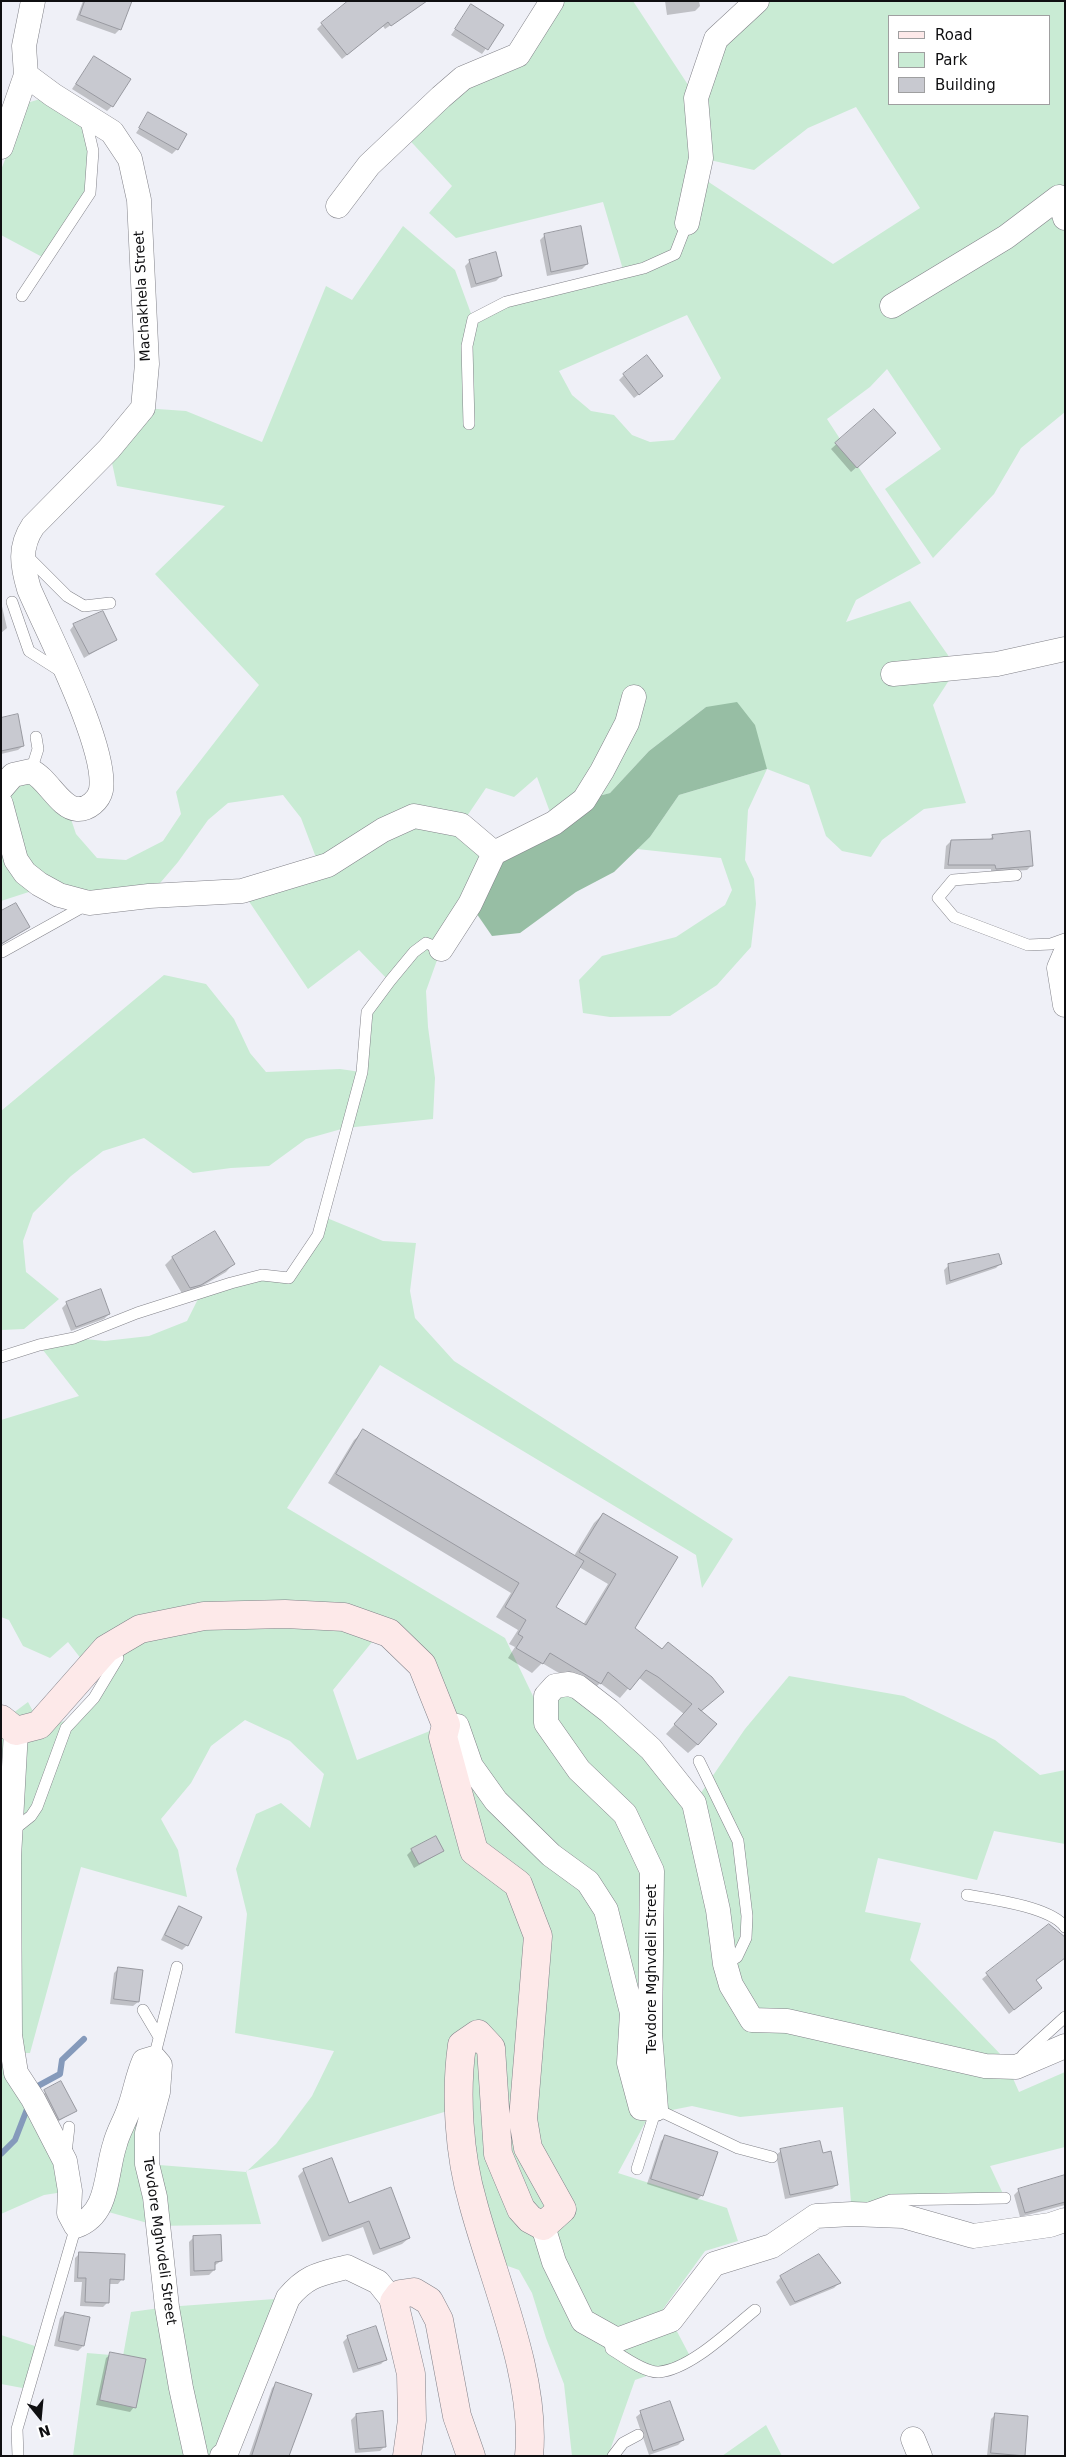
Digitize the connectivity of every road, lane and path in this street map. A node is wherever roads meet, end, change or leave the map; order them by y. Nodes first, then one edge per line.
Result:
1 (32, 1) edge
2 (552, 1) edge
3 (757, 1) edge
4 (26, 75) junction
5 (85, 115) junction
6 (1, 147) edge
7 (338, 206) dead end
8 (1065, 218) edge
9 (687, 223) joint
10 (22, 296) dead end
11 (892, 306) dead end
12 (470, 424) dead end
13 (23, 551) junction
14 (12, 602) dead end
15 (110, 603) dead end
16 (1065, 649) edge
17 (892, 674) dead end
18 (67, 675) junction
19 (634, 696) dead end
20 (36, 737) dead end
21 (31, 771) junction
22 (1, 790) edge
23 (1, 804) edge
24 (494, 852) junction
25 (1016, 875) dead end
26 (88, 903) junction
27 (1065, 939) edge
28 (441, 948) joint
29 (2, 952) dead end
30 (1065, 954) edge
31 (1065, 1005) edge
32 (1, 1357) edge
33 (118, 1658) dead end
34 (9, 1725) edge
35 (446, 1725) junction
36 (700, 1761) dead end
37 (11, 1832) junction
38 (967, 1895) dead end
39 (1065, 1926) edge
40 (724, 1964) junction
41 (176, 1966) dead end
42 (143, 2010) dead end
43 (1065, 2017) edge
44 (1065, 2046) edge
45 (156, 2048) junction
46 (1016, 2067) junction
47 (656, 2110) junction
48 (68, 2127) dead end
49 (772, 2157) dead end
50 (65, 2161) junction
51 (637, 2169) dead end
52 (1006, 2198) dead end
53 (852, 2214) junction
54 (1065, 2220) edge
55 (76, 2226) junction
56 (542, 2226) junction
57 (394, 2302) junction
58 (755, 2310) dead end
59 (609, 2338) junction
60 (638, 2435) dead end
61 (18, 2456) edge
62 (196, 2456) edge
63 (222, 2456) edge
64 (407, 2456) edge
65 (471, 2456) edge
66 (529, 2456) edge
67 (613, 2456) edge

1 - 4 street
2 - 7 street
3 - 9 street
4 - 5 street, Machakhela Street
4 - 6 street
5 - 10 lane
5 - 13 street, Machakhela Street
8 - 11 street
9 - 12 lane
13 - 15 lane
13 - 18 street
14 - 18 lane
16 - 17 street
18 - 21 street
19 - 24 street
20 - 21 lane
21 - 22 street
23 - 26 street
24 - 26 street
24 - 28 street
25 - 27 lane
26 - 29 lane
28 - 32 lane
30 - 31 street
33 - 37 lane
34 - 35 street, Tevdore Mghvdeli Street
34 - 37 street, Tevdore Mghvdeli Street
35 - 47 street, Tevdore Mghvdeli Street
35 - 56 street, Tevdore Mghvdeli Street
36 - 40 lane
37 - 50 street, Tevdore Mghvdeli Street
38 - 39 lane
40 - 46 street, Tevdore Mghvdeli Street
40 - 47 street, Tevdore Mghvdeli Street
41 - 45 lane
42 - 45 lane
43 - 46 lane
44 - 46 street, Tevdore Mghvdeli Street
45 - 55 street
45 - 62 street, Tevdore Mghvdeli Street
47 - 49 lane
47 - 51 lane
48 - 50 lane
50 - 55 street, Tevdore Mghvdeli Street
52 - 53 lane
53 - 54 street
53 - 59 street
55 - 61 lane
56 - 59 street
56 - 66 street
57 - 63 street
57 - 64 street
57 - 65 street
58 - 59 lane
60 - 67 lane

